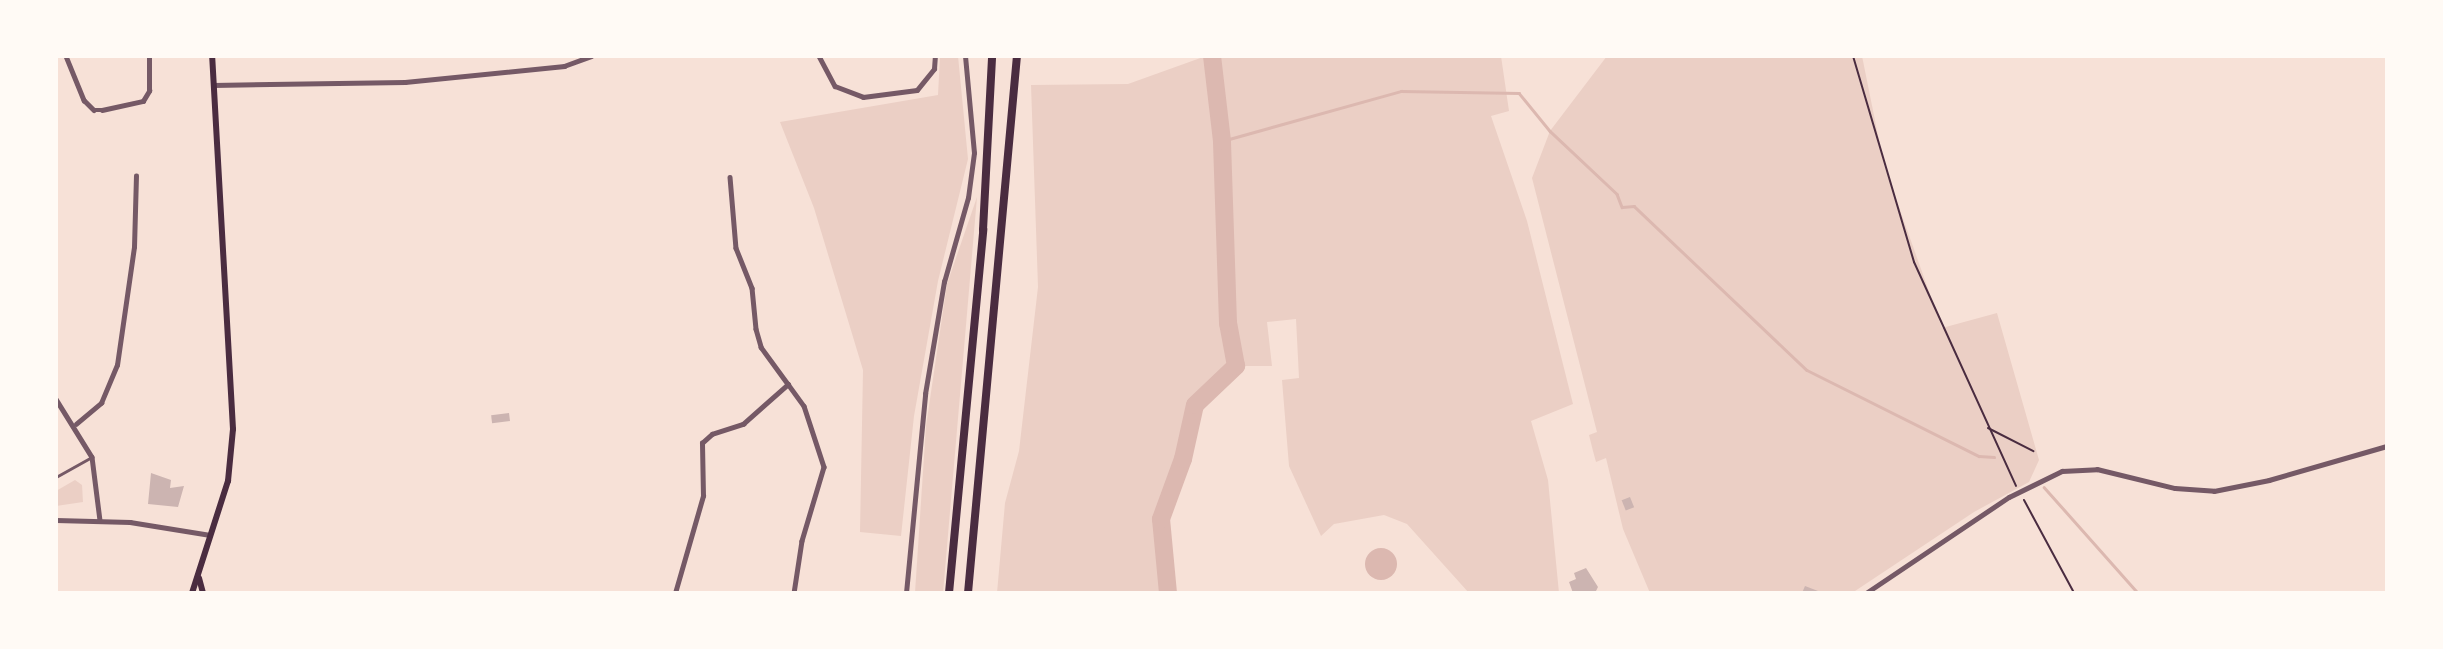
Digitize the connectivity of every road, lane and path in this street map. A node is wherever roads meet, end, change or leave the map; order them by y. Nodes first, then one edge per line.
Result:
1 (66, 56) edge
2 (149, 56) edge
3 (212, 56) edge
4 (591, 56) edge
5 (819, 56) edge
6 (935, 56) edge
7 (965, 56) edge
8 (992, 56) edge
9 (1017, 56) edge
10 (1853, 56) edge
11 (213, 85) junction
12 (136, 176) dead end
13 (730, 177) dead end
14 (788, 384) junction
15 (56, 399) edge
16 (76, 425) junction
17 (1987, 428) junction
18 (2387, 446) edge
19 (2033, 451) dead end
20 (92, 457) junction
21 (56, 477) edge
22 (2013, 480) dead end
23 (2025, 503) dead end
24 (56, 520) edge
25 (100, 520) junction
26 (210, 535) junction
27 (199, 578) junction
28 (192, 593) edge
29 (203, 593) edge
30 (675, 593) edge
31 (794, 593) edge
32 (906, 593) edge
33 (949, 593) edge
34 (968, 593) edge
35 (1866, 593) edge
36 (2074, 593) edge

1 - 2 street
3 - 11 main road
4 - 11 street
5 - 6 street
7 - 32 street
8 - 33 highway
9 - 34 highway
10 - 17 path
11 - 26 main road
12 - 16 street
13 - 14 street
14 - 30 street
14 - 31 street
15 - 16 street
16 - 20 street
17 - 19 path
17 - 22 path
18 - 35 street
20 - 21 lane
20 - 25 street
23 - 36 path
24 - 25 street
25 - 26 street
26 - 27 main road
27 - 28 main road
27 - 29 main road

